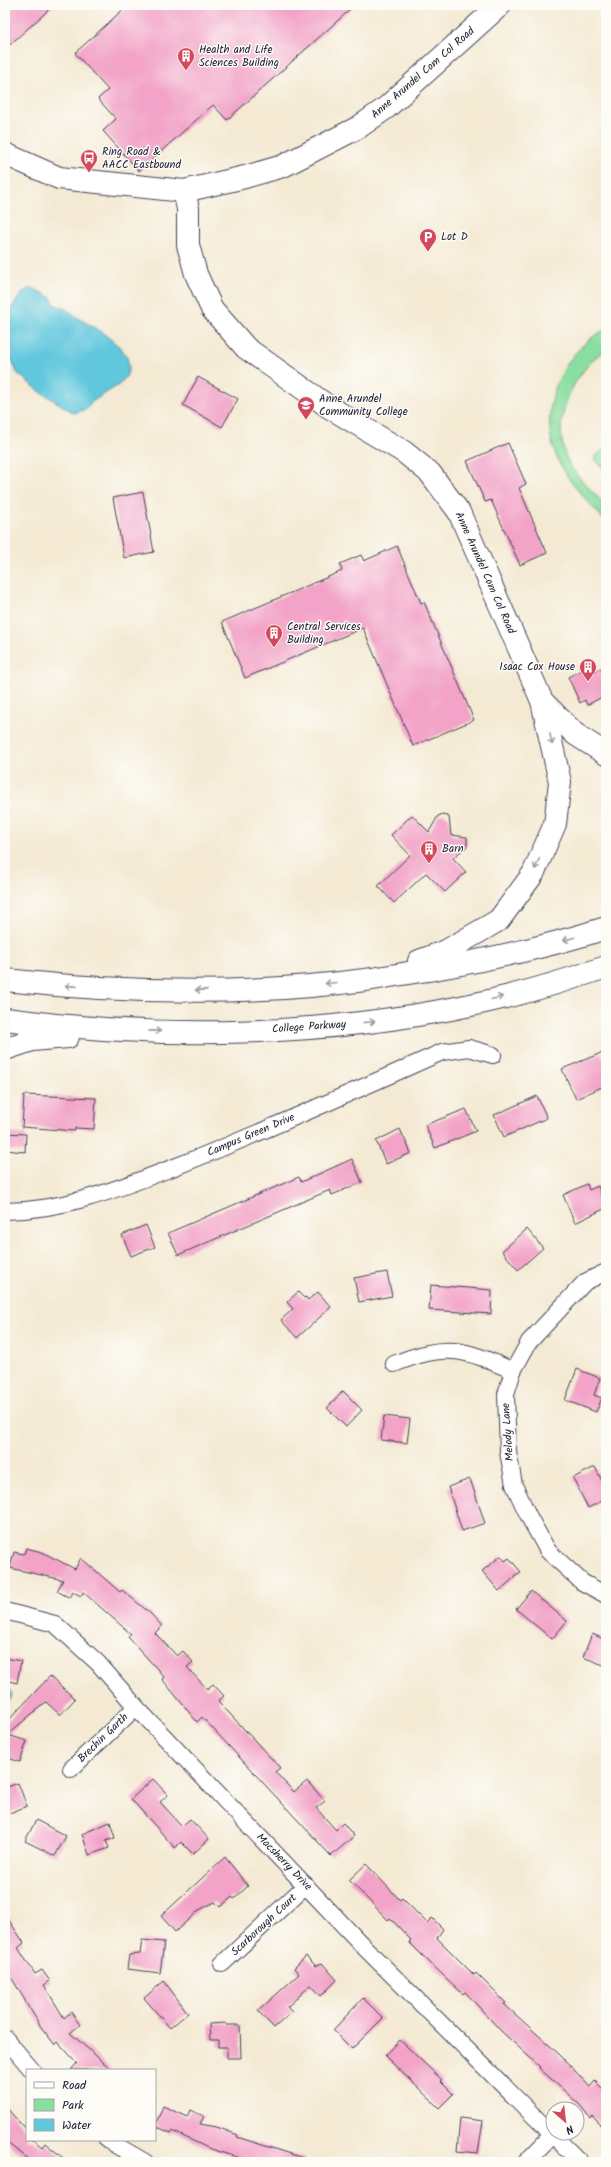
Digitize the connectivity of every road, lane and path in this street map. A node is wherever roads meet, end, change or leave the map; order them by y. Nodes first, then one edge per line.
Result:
1 (500, 5) edge
2 (14, 158) edge
3 (184, 191) junction
4 (542, 701) junction
5 (606, 754) edge
6 (606, 928) edge
7 (606, 967) edge
8 (5, 980) edge
9 (364, 980) junction
10 (5, 1019) edge
11 (132, 1030) junction
12 (5, 1049) edge
13 (493, 1055) dead end
14 (5, 1211) edge
15 (606, 1272) edge
16 (394, 1364) dead end
17 (513, 1371) junction
18 (606, 1595) edge
19 (5, 1611) edge
20 (136, 1707) junction
21 (71, 1769) dead end
22 (306, 1886) junction
23 (222, 1964) dead end
24 (5, 2038) edge
25 (31, 2069) edge
26 (545, 2128) edge
27 (109, 2141) edge
28 (546, 2141) edge
29 (558, 2141) edge
30 (145, 2162) edge
31 (526, 2162) edge
32 (580, 2162) edge

1 - 3 main road, Anne Arundel Com Col Road
2 - 3 main road, Anne Arundel Com Col Road
3 - 4 main road, Anne Arundel Com Col Road
4 - 5 main road, Anne Arundel Com Col Road
4 -> 9 main road
6 -> 9 main road
11 -> 7 main road, College Parkway
9 -> 8 main road
10 - 11 main road, College Parkway
11 - 12 main road
13 - 14 street, Campus Green Drive
15 - 17 street, Melody Lane
16 - 17 street
17 - 18 street, Melody Lane
19 - 20 street, Macsherry Drive
20 - 21 street, Brechin Garth
20 - 22 street, Macsherry Drive
22 - 23 street, Scarborough Court
22 - 26 street, Macsherry Drive
24 - 25 street
27 - 30 street
28 - 31 street
29 - 32 street, Macsherry Drive

